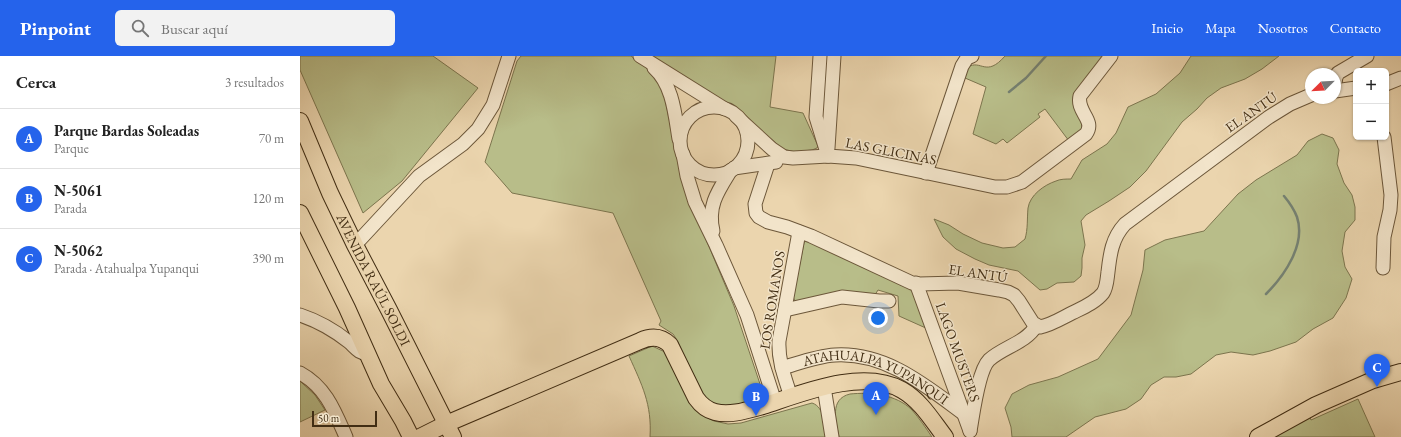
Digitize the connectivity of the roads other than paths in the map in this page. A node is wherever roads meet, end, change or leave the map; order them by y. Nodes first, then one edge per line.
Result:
1 (509, 56) edge
2 (820, 56) edge
3 (834, 56) edge
4 (972, 56) edge
5 (1111, 56) edge
6 (1367, 56) edge
7 (644, 59) edge
8 (1341, 71) edge
9 (1401, 78) edge
10 (1389, 83) edge
11 (1353, 88) edge
12 (1341, 89) edge
13 (1305, 98) edge
14 (731, 113) junction
15 (300, 121) edge
16 (1384, 140) edge
17 (681, 148) junction
18 (828, 156) junction
19 (793, 158) junction
20 (768, 164) junction
21 (733, 169) junction
22 (926, 173) junction
23 (300, 213) edge
24 (799, 232) junction
25 (354, 245) junction
26 (716, 245) junction
27 (1383, 268) dead end
28 (916, 283) junction
29 (889, 301) dead end
30 (785, 310) junction
31 (300, 315) edge
32 (1036, 326) junction
33 (367, 353) junction
34 (782, 368) junction
35 (1401, 372) edge
36 (300, 373) edge
37 (824, 387) junction
38 (791, 397) junction
39 (775, 402) junction
40 (964, 414) junction
41 (450, 431) edge
42 (969, 434) edge
43 (346, 437) edge
44 (411, 437) edge
45 (420, 437) edge
46 (832, 437) edge
47 (945, 437) edge
48 (1258, 437) edge

1 - 25 street
2 - 18 street
3 - 18 street
4 - 22 street
5 - 22 street, LAS GLICINAS
6 - 8 street
7 - 14 street, LAS GLICINAS
7 - 17 street, LAS GLICINAS
9 - 10 street
11 - 12 street
13 - 32 street, EL ANTÚ
14 - 17 street
14 - 19 street, LAS GLICINAS
14 - 21 street
15 - 25 main road, AVENIDA RAÚL SOLDI
16 - 27 street
17 - 21 street
17 - 26 street, LAS GLICINAS
18 - 19 street, LAS GLICINAS
18 - 22 street, LAS GLICINAS
19 - 20 street
20 - 21 street
20 - 24 street, EL ANTÚ
21 - 26 street
23 - 33 main road
24 - 28 street, EL ANTÚ
24 - 30 street, LOS ROMANOS
25 - 41 main road, AVENIDA RAÚL SOLDI
26 - 39 street
28 - 32 street, EL ANTÚ
28 - 40 street, LAGO MUSTERS
29 - 30 street
30 - 34 street, LOS ROMANOS
31 - 33 street
32 - 42 street
33 - 44 main road
34 - 38 street, LOS ROMANOS
34 - 40 street, ATAHUALPA YUPANQUI
35 - 48 main road
36 - 43 street
37 - 38 main road
37 - 46 street
37 - 47 main road
38 - 39 main road
39 - 41 main road
40 - 42 street, LAGO MUSTERS
41 - 45 main road

